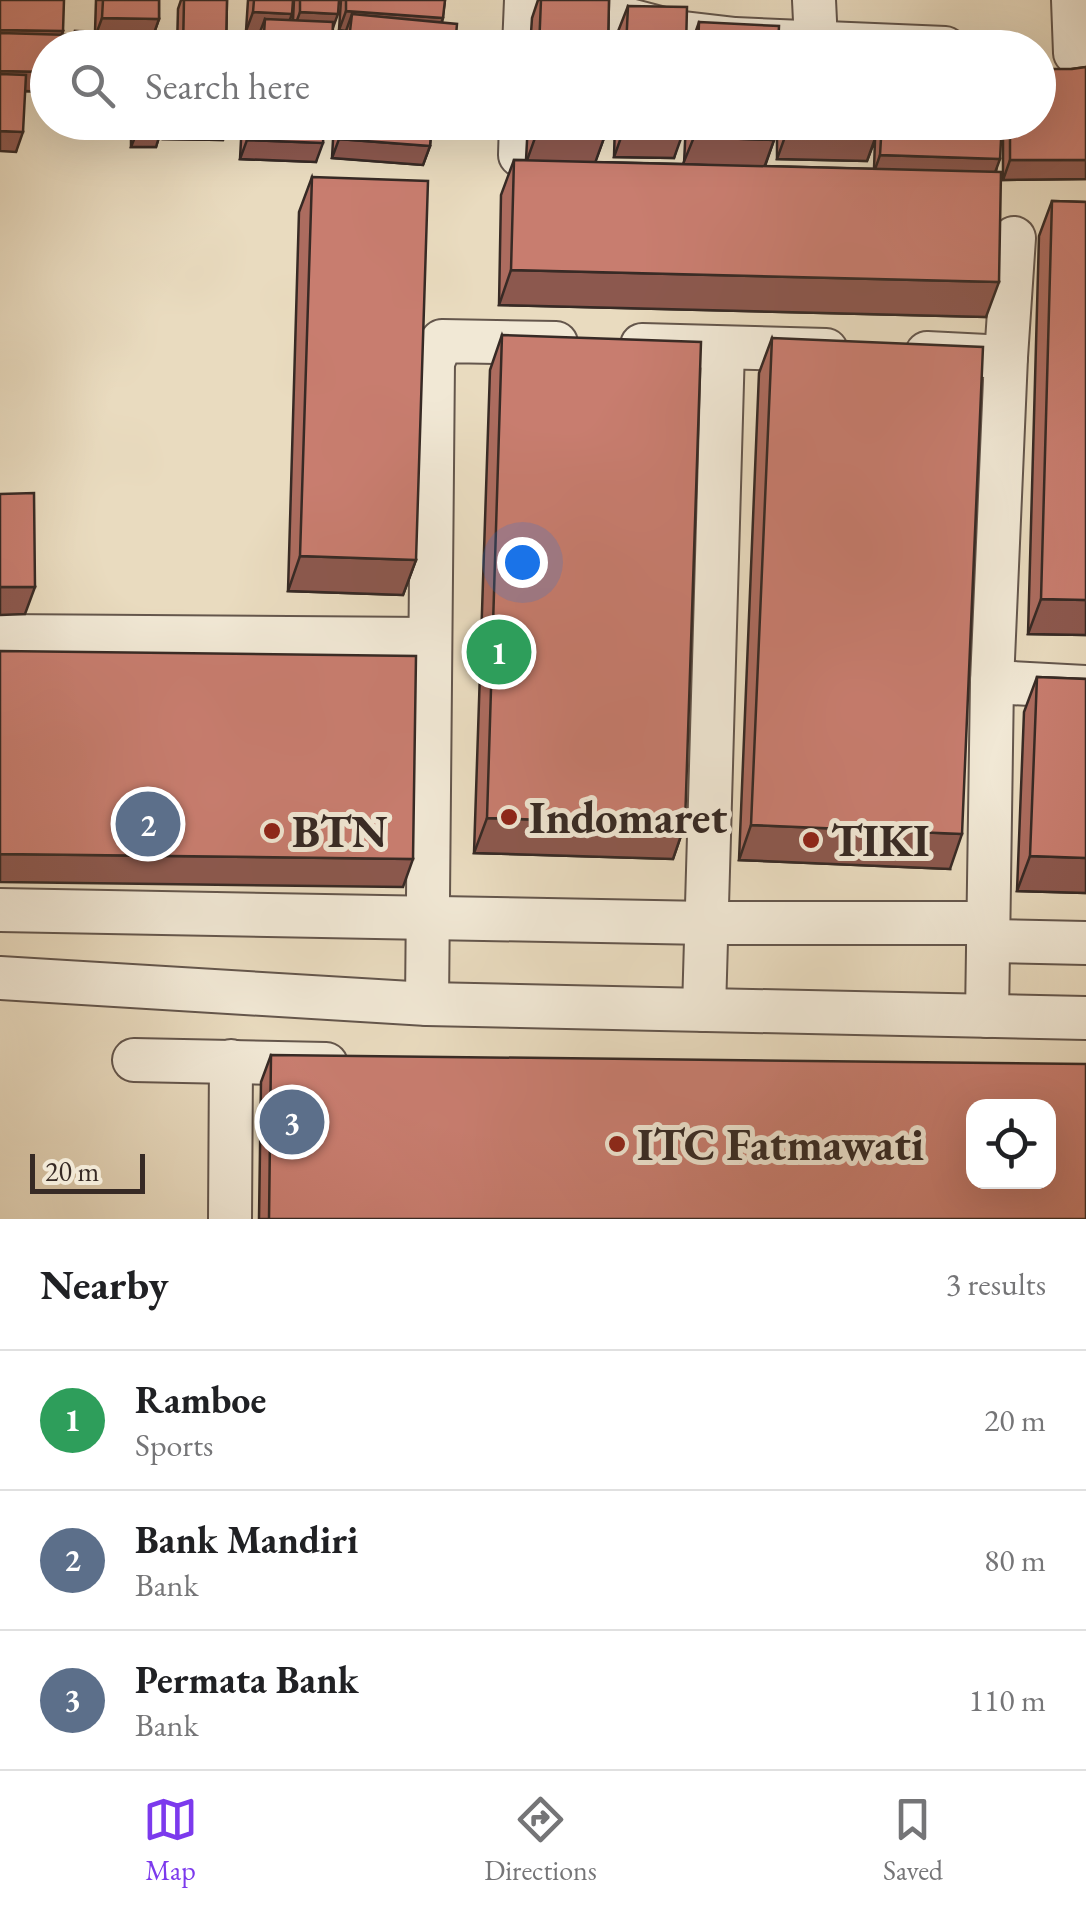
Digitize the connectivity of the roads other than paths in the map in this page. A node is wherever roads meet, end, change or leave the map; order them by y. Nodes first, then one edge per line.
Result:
1 (526, 0) edge
2 (553, 0) edge
3 (1073, 0) edge
4 (814, 21) edge
5 (525, 30) edge
6 (667, 30) edge
7 (774, 30) edge
8 (858, 30) edge
9 (1067, 52) edge
10 (1014, 238) dead end
11 (724, 348) junction
12 (1006, 357) junction
13 (0, 636) edge
14 (430, 639) junction
15 (992, 682) junction
16 (1086, 687) edge
17 (0, 910) edge
18 (429, 916) junction
19 (707, 923) junction
20 (988, 932) junction
21 (1086, 942) edge
22 (0, 978) edge
23 (427, 1004) junction
24 (704, 1010) junction
25 (986, 1016) junction
26 (1086, 1018) edge
27 (134, 1060) dead end
28 (231, 1061) junction
29 (370, 1065) edge
30 (230, 1219) edge

1 - 5 street
2 - 6 street
3 - 9 street
4 - 7 street
4 - 8 street
10 - 12 street
11 - 12 street
11 - 14 street
11 - 19 street
12 - 15 street
13 - 14 street
14 - 18 street
15 - 16 street
15 - 20 street
17 - 18 street
18 - 19 street
18 - 23 street
19 - 20 street
19 - 24 street
20 - 21 street
20 - 25 street
22 - 23 street
23 - 24 street
24 - 25 street
25 - 26 street
27 - 28 street
28 - 29 street
28 - 30 street

